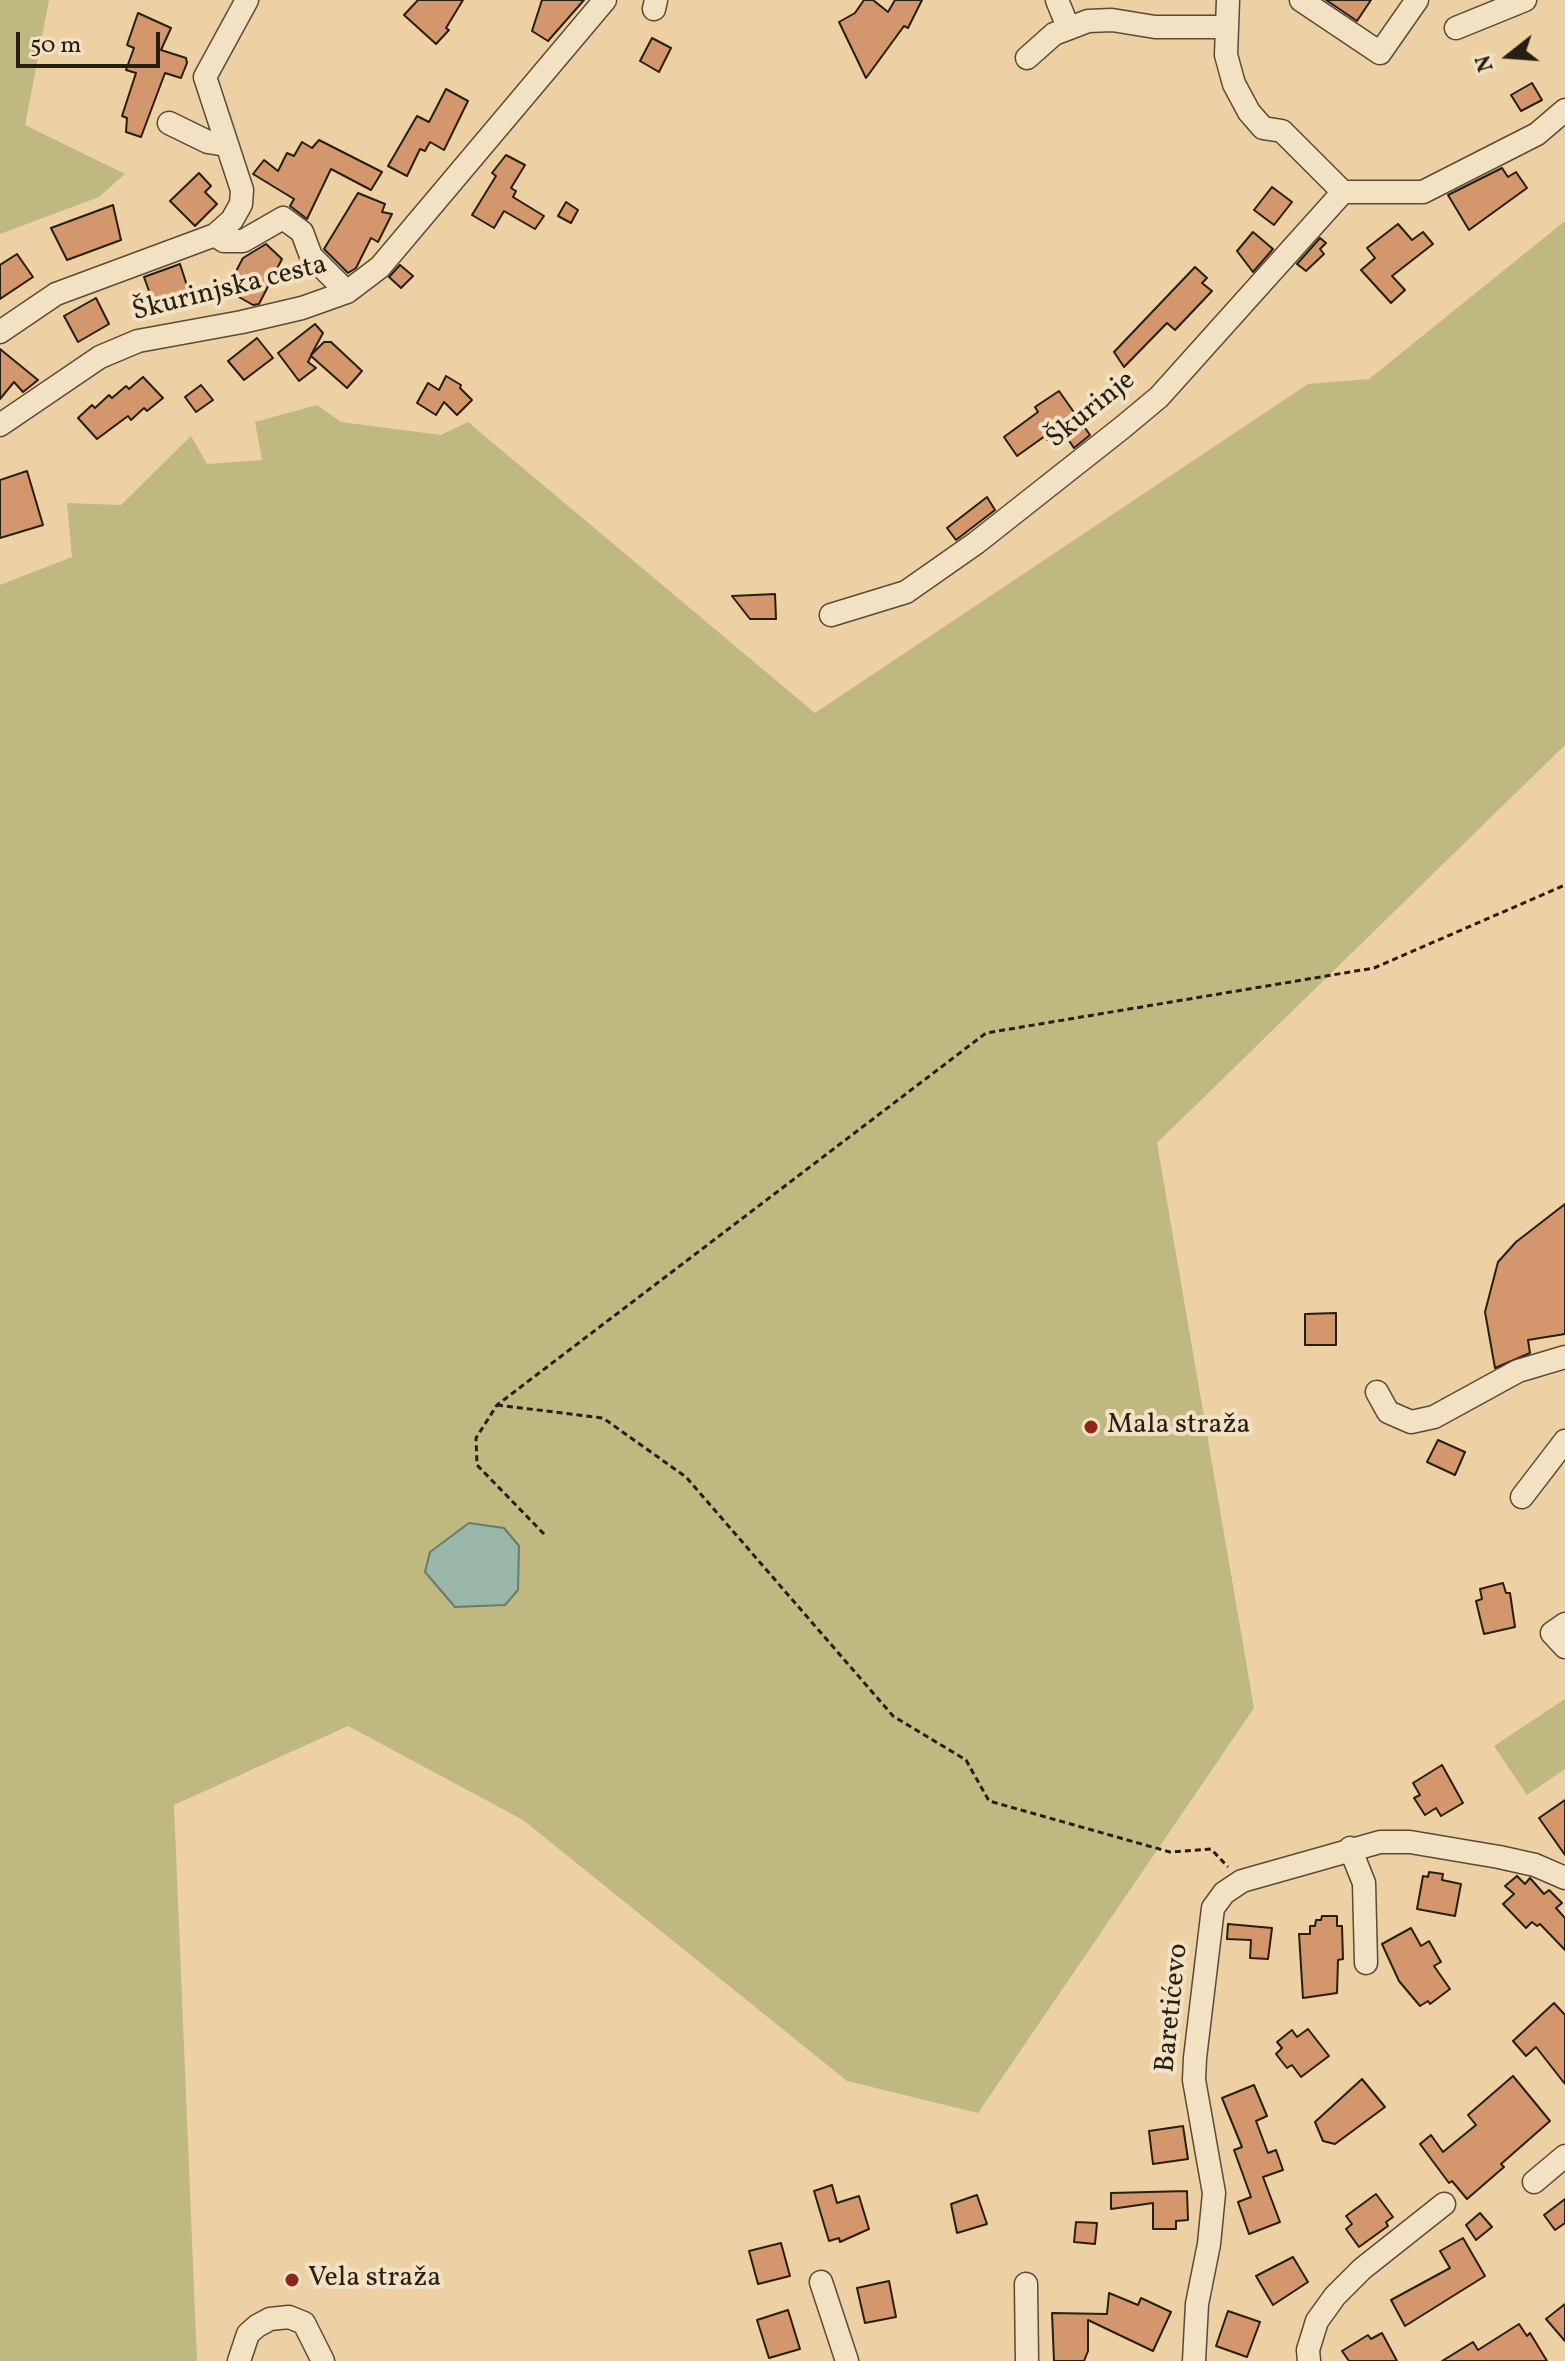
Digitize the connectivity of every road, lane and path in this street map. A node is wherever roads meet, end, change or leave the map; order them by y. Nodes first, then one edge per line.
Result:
1 (605, 0) edge
2 (1057, 0) edge
3 (1228, 0) edge
4 (1301, 0) edge
5 (1417, 0) edge
6 (1525, 0) edge
7 (240, 3) edge
8 (1068, 27) junction
9 (1225, 27) junction
10 (1456, 28) dead end
11 (1027, 58) dead end
12 (1565, 110) edge
13 (169, 123) dead end
14 (226, 145) junction
15 (1343, 192) junction
16 (215, 235) junction
17 (347, 292) junction
18 (0, 332) edge
19 (0, 425) edge
20 (831, 615) dead end
21 (1565, 885) edge
22 (1565, 1357) edge
23 (1377, 1392) dead end
24 (497, 1405) junction
25 (1565, 1441) edge
26 (1522, 1497) dead end
27 (544, 1534) dead end
28 (1565, 1624) edge
29 (1565, 1647) edge
30 (1350, 1848) junction
31 (1565, 1878) edge
32 (1242, 1881) junction
33 (1366, 1963) dead end
34 (1565, 2156) edge
35 (1534, 2182) dead end
36 (1444, 2204) dead end
37 (821, 2282) dead end
38 (1026, 2284) dead end
39 (239, 2361) edge
40 (323, 2361) edge
41 (847, 2361) edge
42 (1027, 2361) edge
43 (1194, 2361) edge
44 (1309, 2361) edge

1 - 17 street, Škurinjska cesta
2 - 8 street
3 - 9 street
4 - 5 street
6 - 10 street
7 - 14 street
8 - 9 street
8 - 11 street
9 - 15 street
12 - 15 street
13 - 14 street
14 - 16 street
15 - 20 street, Škurinje
16 - 17 street
16 - 18 street
17 - 19 street, Škurinjska cesta
21 - 24 path
22 - 23 street
24 - 27 path
24 - 32 path
25 - 26 street
28 - 29 street
30 - 31 street, Baretićevo
30 - 32 street, Baretićevo
30 - 33 street
32 - 43 street, Baretićevo
34 - 35 street
36 - 44 street
37 - 41 street
38 - 42 street
39 - 40 street

